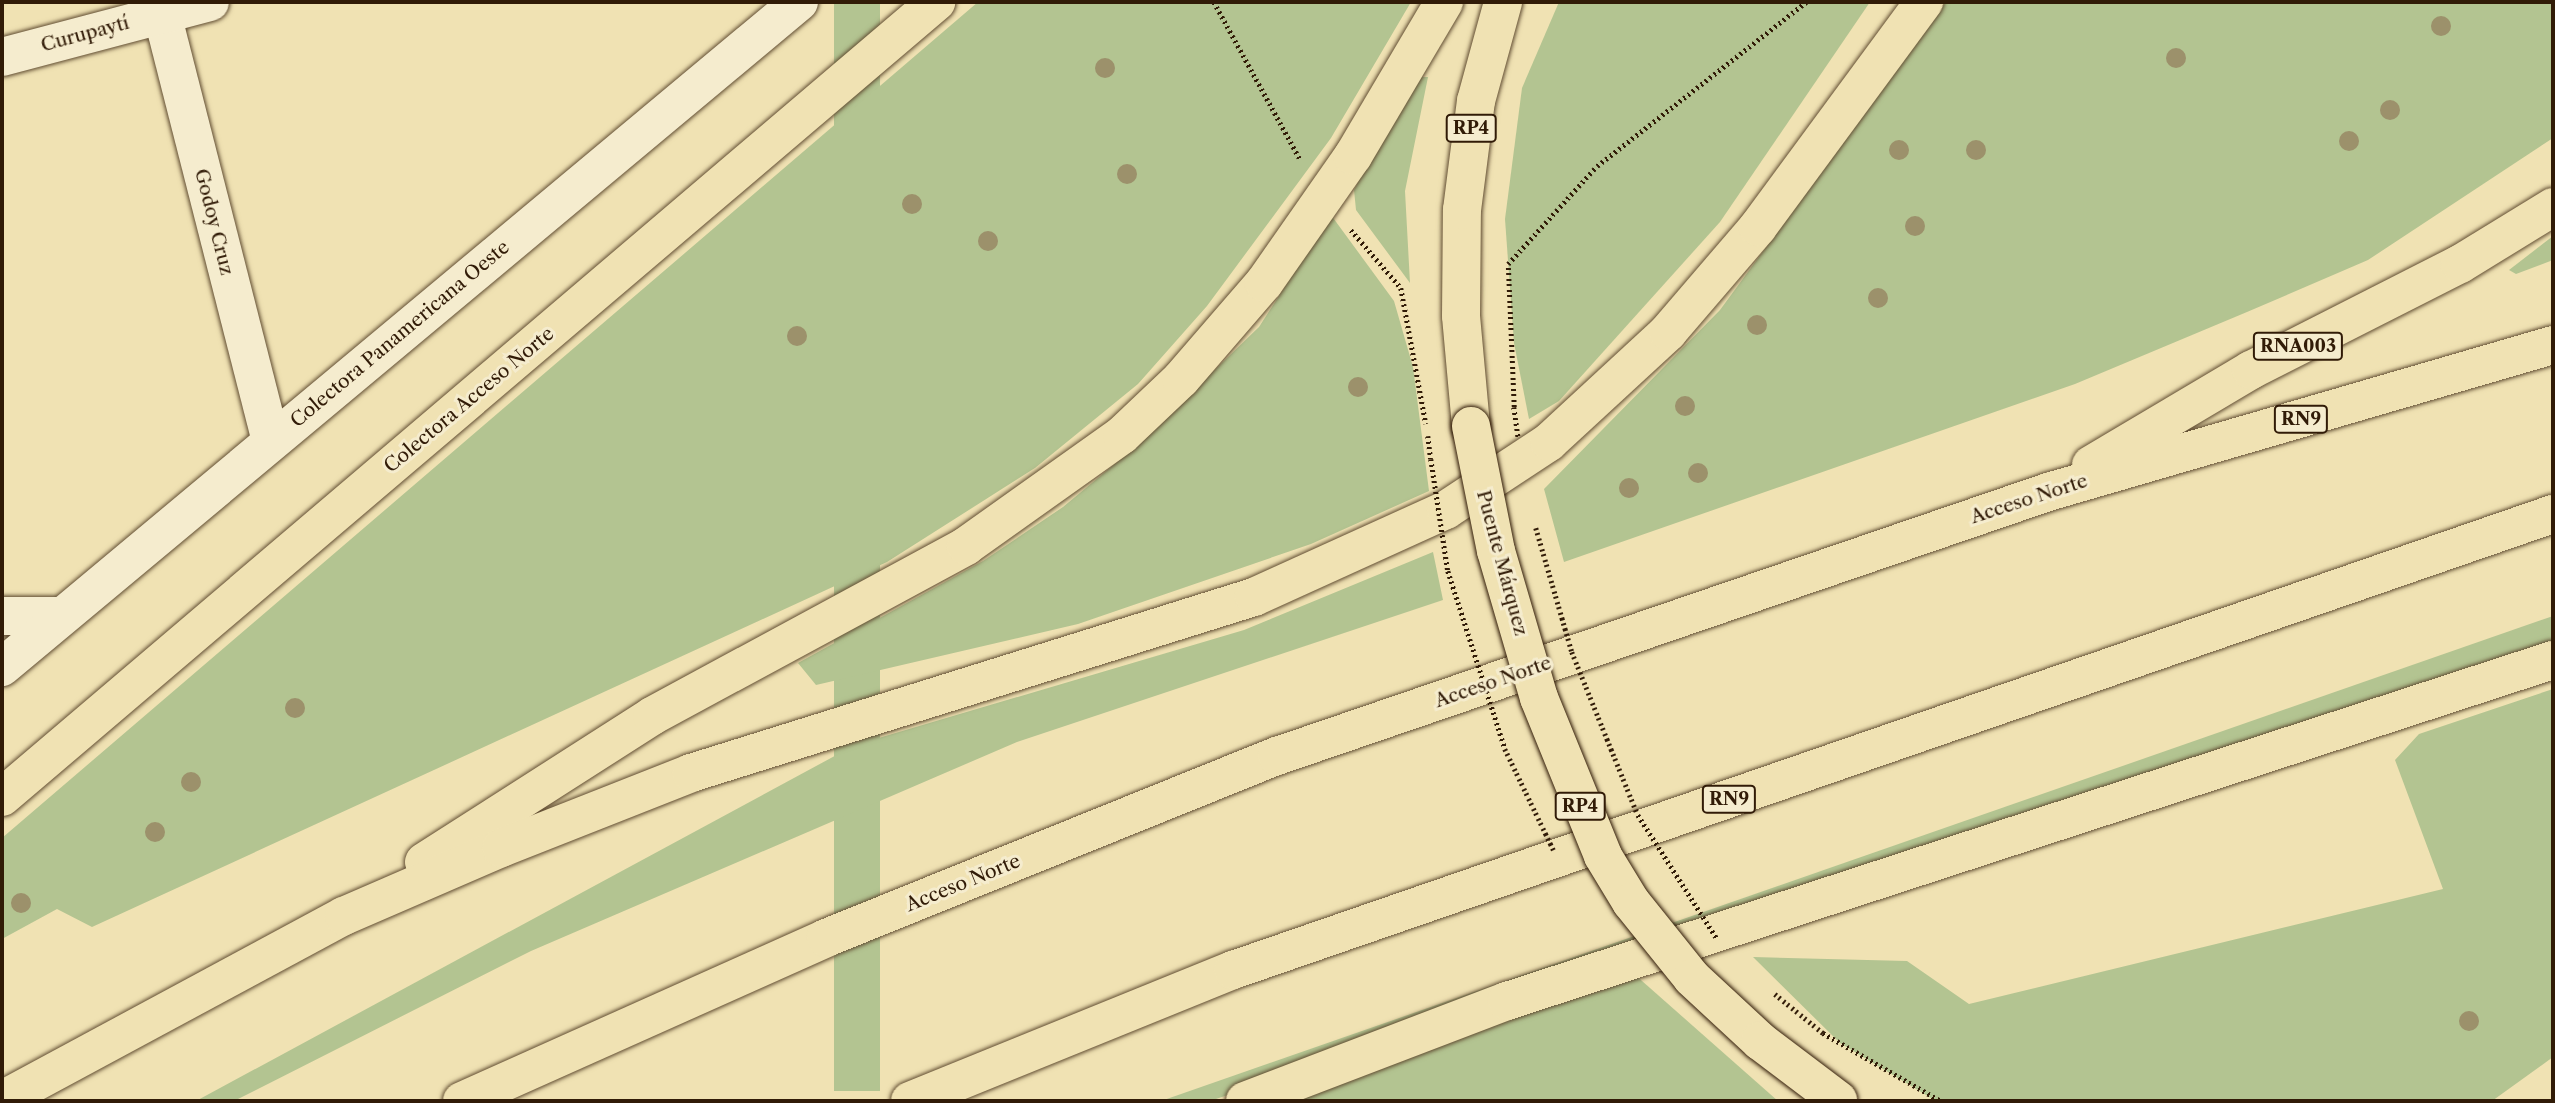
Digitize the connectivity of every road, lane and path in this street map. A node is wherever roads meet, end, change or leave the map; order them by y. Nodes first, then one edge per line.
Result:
1 (210, 2) edge
2 (799, 2) edge
3 (936, 2) edge
4 (1444, 2) edge
5 (1503, 2) edge
6 (1806, 2) edge
7 (1924, 2) edge
8 (161, 8) edge
9 (2, 57) edge
10 (2553, 207) edge
11 (2553, 345) edge
12 (271, 442) junction
13 (1520, 445) dead end
14 (2048, 492) junction
15 (2553, 513) edge
16 (1535, 522) dead end
17 (2, 616) edge
18 (61, 617) junction
19 (2553, 660) edge
20 (2, 667) edge
21 (2, 797) edge
22 (344, 916) junction
23 (1723, 946) dead end
24 (1765, 987) dead end
25 (2, 1100) edge
26 (462, 1101) edge
27 (910, 1101) edge
28 (1245, 1101) edge
29 (1839, 1101) edge
30 (1941, 1101) edge

1 - 8 street, Curupaytí
2 - 12 street, Colectora Panamericana Oeste
3 - 21 main road, Colectora Acceso Norte
4 - 22 main road
5 - 29 main road, Puente Márquez / RP4, bridge
6 - 13 path, bridge
7 - 22 main road
8 - 9 street, Curupaytí
8 - 12 street, Godoy Cruz
10 - 14 main road, RNA003
11 - 14 main road, Acceso Norte / RN9
12 - 18 street, Colectora Panamericana Oeste
14 - 26 main road, Acceso Norte / RN9
15 - 27 main road, RN9
16 - 23 path, bridge
17 - 18 street
18 - 20 street, Colectora Panamericana Oeste
19 - 28 main road
22 - 25 main road
24 - 30 path, bridge

